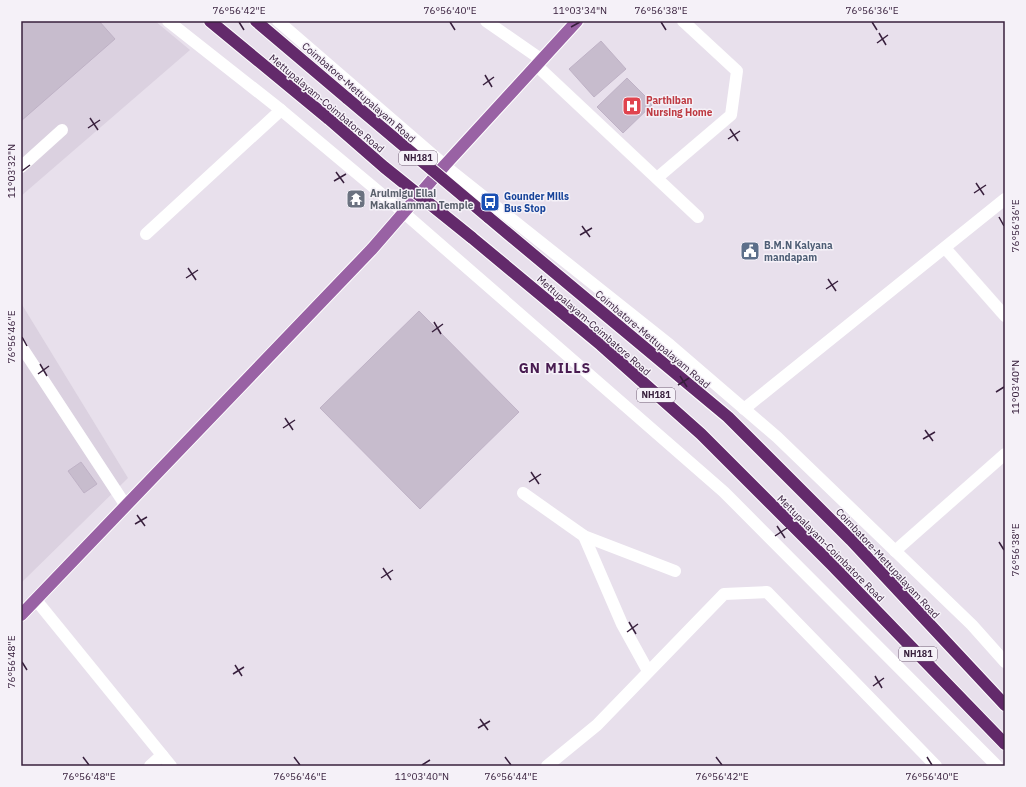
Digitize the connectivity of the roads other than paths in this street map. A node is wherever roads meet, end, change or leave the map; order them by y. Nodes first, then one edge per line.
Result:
1 (168, 21) edge
2 (210, 21) edge
3 (256, 21) edge
4 (278, 21) edge
5 (486, 21) edge
6 (577, 21) edge
7 (683, 21) edge
8 (539, 62) junction
9 (281, 110) junction
10 (62, 130) dead end
11 (444, 165) junction
12 (21, 167) edge
13 (657, 178) junction
14 (1005, 200) edge
15 (402, 212) junction
16 (698, 217) dead end
17 (146, 234) dead end
18 (945, 248) junction
19 (1005, 316) edge
20 (21, 346) edge
21 (744, 409) junction
22 (1005, 454) edge
23 (523, 493) dead end
24 (126, 506) junction
25 (584, 536) junction
26 (895, 551) junction
27 (675, 571) dead end
28 (36, 600) junction
29 (21, 615) edge
30 (1005, 662) edge
31 (648, 671) junction
32 (1005, 705) edge
33 (1005, 744) edge
34 (162, 755) junction
35 (150, 766) edge
36 (171, 766) edge
37 (547, 766) edge
38 (936, 766) edge
39 (996, 766) edge

1 - 9 street
2 - 33 highway, Mettupalayam-Coimbatore Road / NH181, bridge
3 - 32 highway, Coimbatore-Mettupalayam Road / NH181, bridge
4 - 11 street
5 - 8 street
6 - 8 main road
7 - 13 street
8 - 11 main road
8 - 13 street
9 - 15 street
9 - 17 street
10 - 12 street
11 - 15 main road
11 - 21 street
13 - 16 street
14 - 18 street
15 - 24 main road
15 - 39 street
18 - 19 street
18 - 21 street
20 - 24 street
21 - 26 street
22 - 26 street
23 - 25 street
24 - 28 main road
25 - 27 street
25 - 31 street
26 - 30 street
28 - 29 main road
28 - 34 street
31 - 37 street
31 - 38 street
34 - 35 street
34 - 36 street

